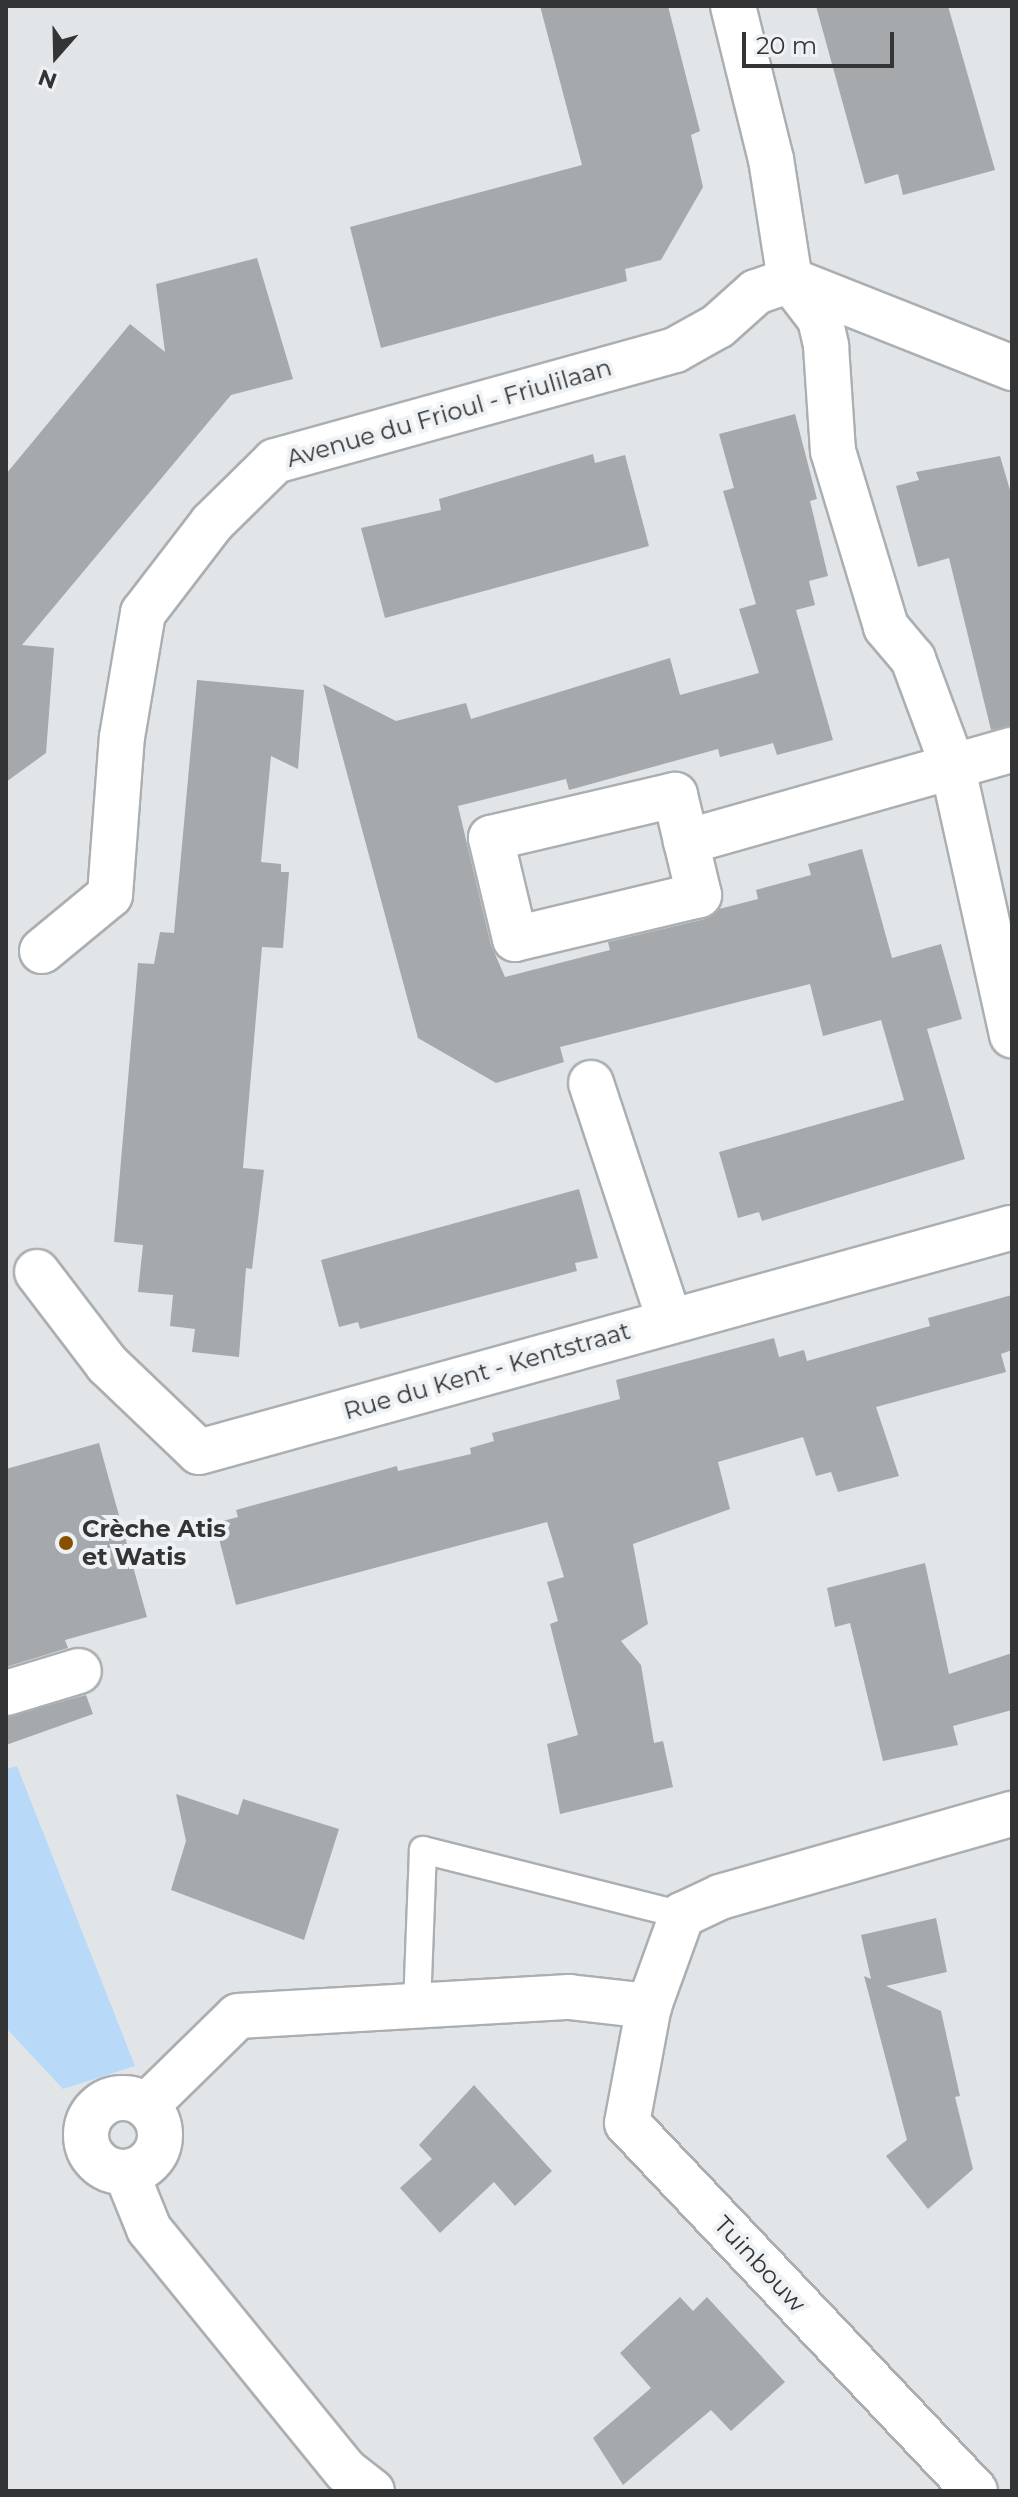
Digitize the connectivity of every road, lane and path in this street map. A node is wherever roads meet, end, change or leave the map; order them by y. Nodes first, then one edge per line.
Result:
1 (733, 6) edge
2 (790, 280) junction
3 (1012, 368) edge
4 (1012, 750) edge
5 (952, 764) junction
6 (686, 842) junction
7 (42, 951) dead end
8 (1012, 1035) edge
9 (591, 1083) dead end
10 (1011, 1219) edge
11 (37, 1272) dead end
12 (669, 1319) junction
13 (79, 1671) dead end
14 (6, 1693) edge
15 (1012, 1814) edge
16 (682, 1915) junction
17 (417, 2006) junction
18 (649, 2006) junction
19 (147, 2105) junction
20 (126, 2172) junction
21 (372, 2491) edge
22 (975, 2491) edge

1 - 2 street
2 - 3 street
2 - 5 street
2 - 7 street, Avenue du Frioul - Friulilaan
4 - 5 street
5 - 6 street
5 - 8 street
6 - 6 street
9 - 12 street
10 - 12 street, Rue du Kent - Kentstraat
11 - 12 street, Rue du Kent - Kentstraat
13 - 14 street
15 - 16 street
16 - 17 lane
16 - 18 street, Tuinbouw
17 - 18 street
17 - 19 street
18 - 22 street, Tuinbouw
19 - 20 street
19 - 20 street
20 - 21 street

